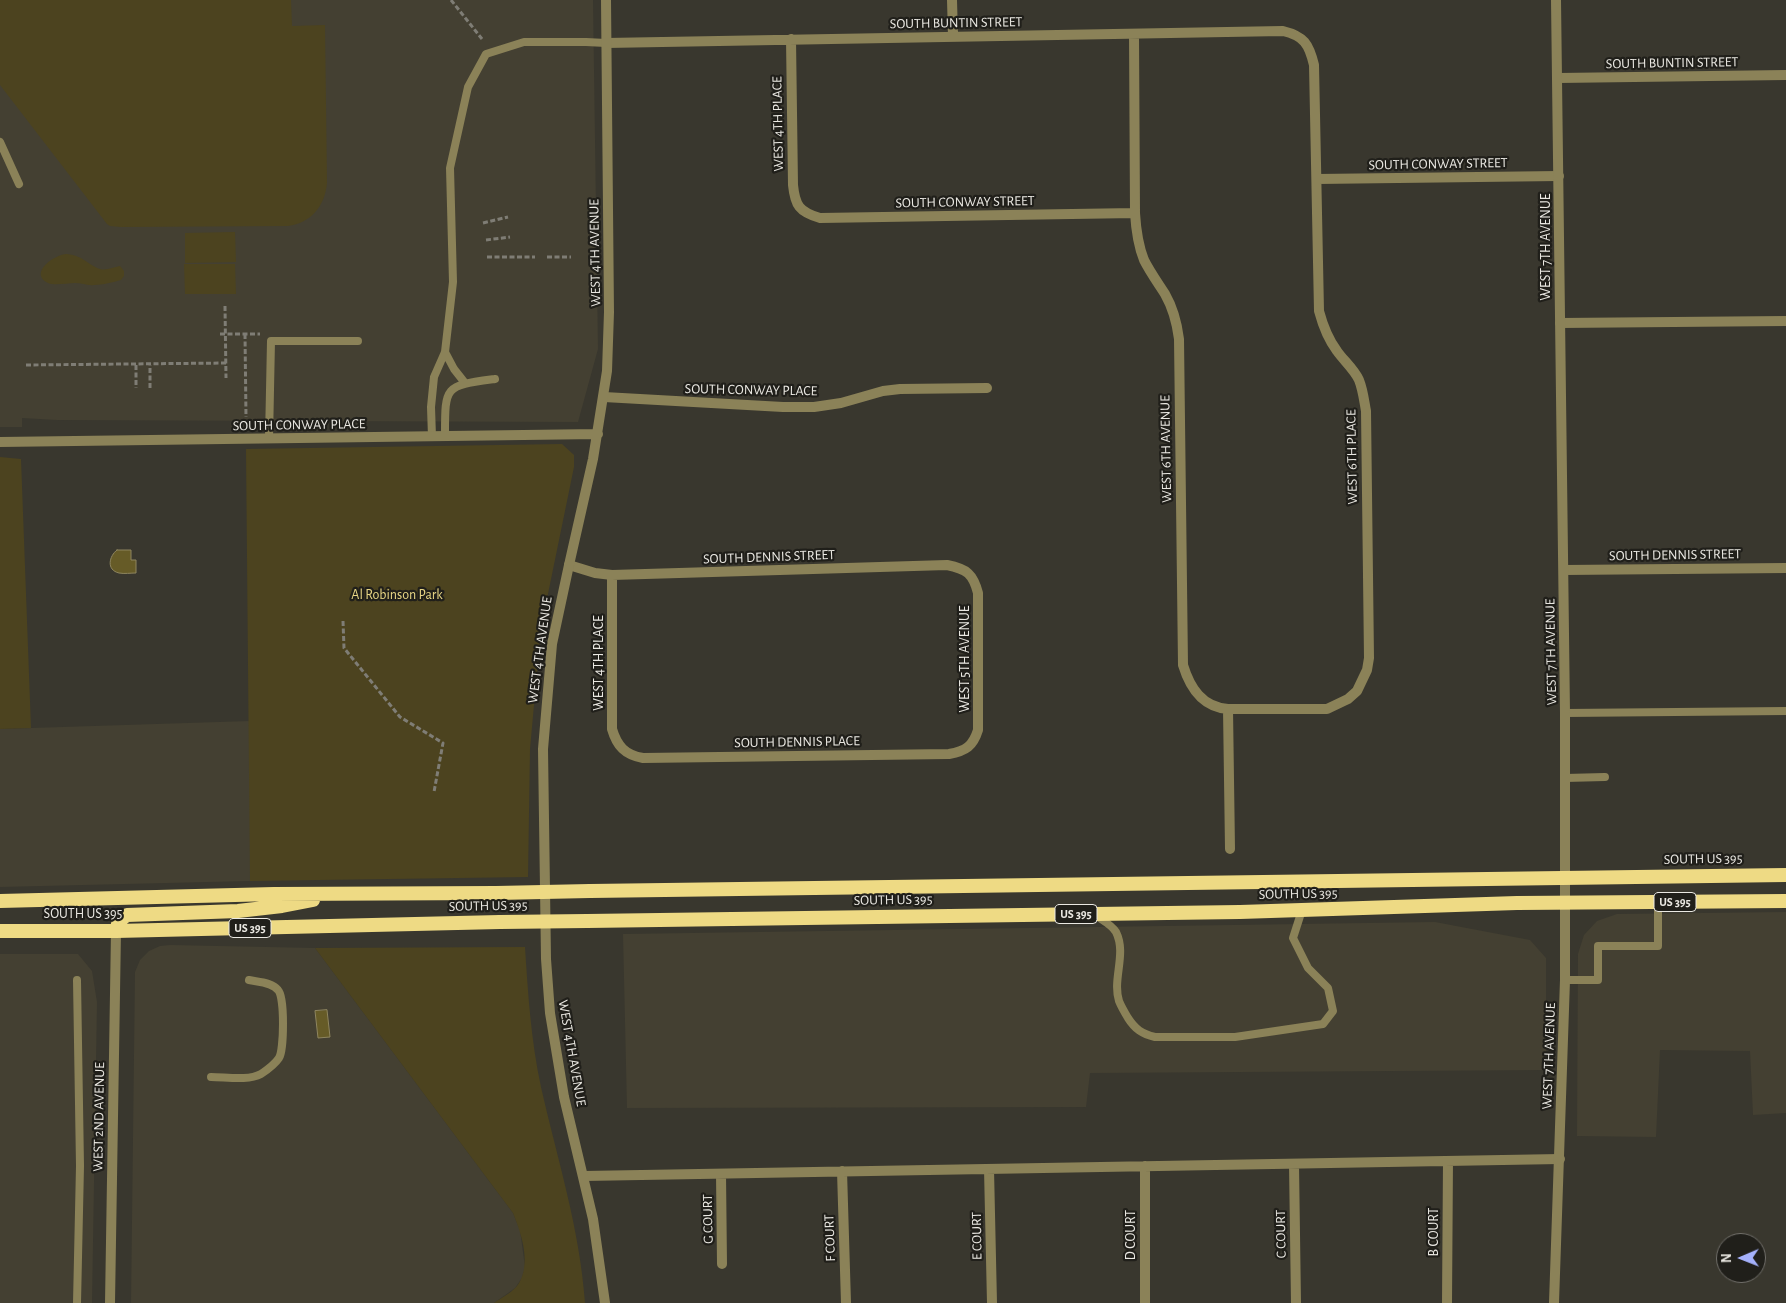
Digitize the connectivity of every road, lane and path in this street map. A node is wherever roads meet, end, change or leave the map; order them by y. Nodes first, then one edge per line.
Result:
1 (451, 0) edge
2 (606, 0) edge
3 (952, 0) edge
4 (1556, 0) edge
5 (1134, 34) junction
6 (953, 36) junction
7 (482, 39) dead end
8 (791, 39) junction
9 (1304, 40) joint
10 (606, 43) junction
11 (1786, 75) edge
12 (1558, 78) junction
13 (0, 142) edge
14 (1559, 176) junction
15 (1317, 179) junction
16 (19, 184) dead end
17 (799, 207) joint
18 (1135, 214) junction
19 (508, 218) dead end
20 (483, 223) dead end
21 (510, 236) dead end
22 (486, 240) dead end
23 (487, 257) dead end
24 (535, 257) dead end
25 (547, 257) dead end
26 (571, 257) dead end
27 (225, 306) dead end
28 (1786, 321) edge
29 (1560, 323) junction
30 (220, 334) dead end
31 (226, 334) junction
32 (245, 334) junction
33 (260, 334) dead end
34 (358, 341) dead end
35 (445, 352) junction
36 (226, 363) junction
37 (136, 365) junction
38 (150, 365) junction
39 (26, 366) dead end
40 (226, 378) dead end
41 (495, 379) dead end
42 (465, 383) junction
43 (136, 388) dead end
44 (150, 388) dead end
45 (986, 388) dead end
46 (604, 397) junction
47 (246, 417) dead end
48 (598, 434) junction
49 (432, 437) junction
50 (445, 437) junction
51 (269, 439) junction
52 (0, 442) edge
53 (569, 565) junction
54 (1786, 568) edge
55 (1564, 570) junction
56 (969, 573) joint
57 (612, 575) junction
58 (343, 621) dead end
59 (1228, 709) junction
60 (1786, 711) edge
61 (1566, 713) junction
62 (972, 744) joint
63 (622, 749) joint
64 (1605, 777) dead end
65 (1565, 778) junction
66 (434, 792) dead end
67 (1230, 849) dead end
68 (1786, 874) edge
69 (1565, 877) junction
70 (346, 894) junction
71 (0, 901) edge
72 (1786, 901) edge
73 (1658, 902) junction
74 (1565, 903) junction
75 (1302, 910) junction
76 (1093, 914) junction
77 (0, 931) edge
78 (116, 931) junction
79 (77, 980) dead end
80 (249, 980) dead end
81 (1565, 980) junction
82 (211, 1077) dead end
83 (1560, 1159) junction
84 (1448, 1161) junction
85 (1294, 1164) junction
86 (1144, 1166) junction
87 (989, 1169) junction
88 (842, 1172) junction
89 (721, 1174) junction
90 (584, 1176) junction
91 (722, 1264) dead end
92 (77, 1303) edge
93 (110, 1303) edge
94 (604, 1303) edge
95 (846, 1303) edge
96 (992, 1303) edge
97 (1145, 1303) edge
98 (1296, 1303) edge
99 (1447, 1303) edge
100 (1554, 1303) edge

1 - 7 path
2 - 10 street, WEST 4TH AVENUE
3 - 6 street
4 - 12 street, WEST 7TH AVENUE
5 - 6 street, SOUTH BUNTIN STREET
5 - 9 street, SOUTH BUNTIN STREET
5 - 18 street, WEST 6TH AVENUE
6 - 8 street, SOUTH BUNTIN STREET
8 - 10 street, SOUTH BUNTIN STREET
8 - 17 street, WEST 4TH PLACE
9 - 15 street, WEST 6TH PLACE
10 - 35 lane
10 - 46 street, WEST 4TH AVENUE
11 - 12 street, SOUTH BUNTIN STREET
12 - 14 street, WEST 7TH AVENUE
13 - 16 lane
14 - 15 street, SOUTH CONWAY STREET
14 - 29 street, WEST 7TH AVENUE
15 - 59 street, WEST 6TH PLACE
17 - 18 street, SOUTH CONWAY STREET
18 - 59 street, WEST 6TH AVENUE
19 - 20 path
21 - 22 path
23 - 24 path
25 - 26 path
27 - 31 path
28 - 29 street
29 - 55 street, WEST 7TH AVENUE
30 - 31 path
31 - 32 path
31 - 36 path
32 - 33 path
32 - 47 path
34 - 51 lane
35 - 42 lane
35 - 49 lane
36 - 38 path
36 - 40 path
37 - 38 path
37 - 39 path
37 - 43 path
38 - 44 path
41 - 42 lane
42 - 50 lane
45 - 46 street, SOUTH CONWAY PLACE
46 - 48 street, WEST 4TH AVENUE
48 - 50 street, SOUTH CONWAY PLACE
48 - 53 street, WEST 4TH AVENUE
49 - 50 street, SOUTH CONWAY PLACE
49 - 51 street, SOUTH CONWAY PLACE
51 - 52 street, SOUTH CONWAY PLACE
53 - 57 street, SOUTH DENNIS STREET
53 - 90 street, WEST 4TH AVENUE
54 - 55 street, SOUTH DENNIS STREET
55 - 61 street, WEST 7TH AVENUE
56 - 57 street, SOUTH DENNIS STREET
56 - 62 street, WEST 5TH AVENUE
57 - 63 street, WEST 4TH PLACE
58 - 66 path
59 - 67 street
60 - 61 lane
61 - 65 street, WEST 7TH AVENUE
62 - 63 street, SOUTH DENNIS PLACE
64 - 65 lane
65 - 69 street, WEST 7TH AVENUE
68 - 69 highway, SOUTH US 395 / US 395
69 - 70 highway, SOUTH US 395 / US 395, bridge
69 - 74 street, WEST 7TH AVENUE
70 - 71 highway, SOUTH US 395 / US 395
70 - 78 highway
72 - 73 highway, SOUTH US 395 / US 395
73 - 74 highway, SOUTH US 395 / US 395
73 - 81 lane
74 - 75 highway, SOUTH US 395 / US 395
74 - 81 street, WEST 7TH AVENUE
75 - 76 highway, SOUTH US 395 / US 395
75 - 76 lane
76 - 78 highway, SOUTH US 395 / US 395, bridge
77 - 78 highway, SOUTH US 395 / US 395
78 - 93 street, WEST 2ND AVENUE
79 - 92 lane
80 - 82 lane
81 - 83 street, WEST 7TH AVENUE
83 - 84 street
83 - 100 street, WEST 7TH AVENUE
84 - 85 street
84 - 99 street, B COURT
85 - 86 street
85 - 98 street, C COURT
86 - 87 street
86 - 97 street, D COURT
87 - 88 street
87 - 96 street, E COURT
88 - 89 street
88 - 95 street, F COURT
89 - 90 street
89 - 91 street, G COURT
90 - 94 street, WEST 4TH AVENUE

